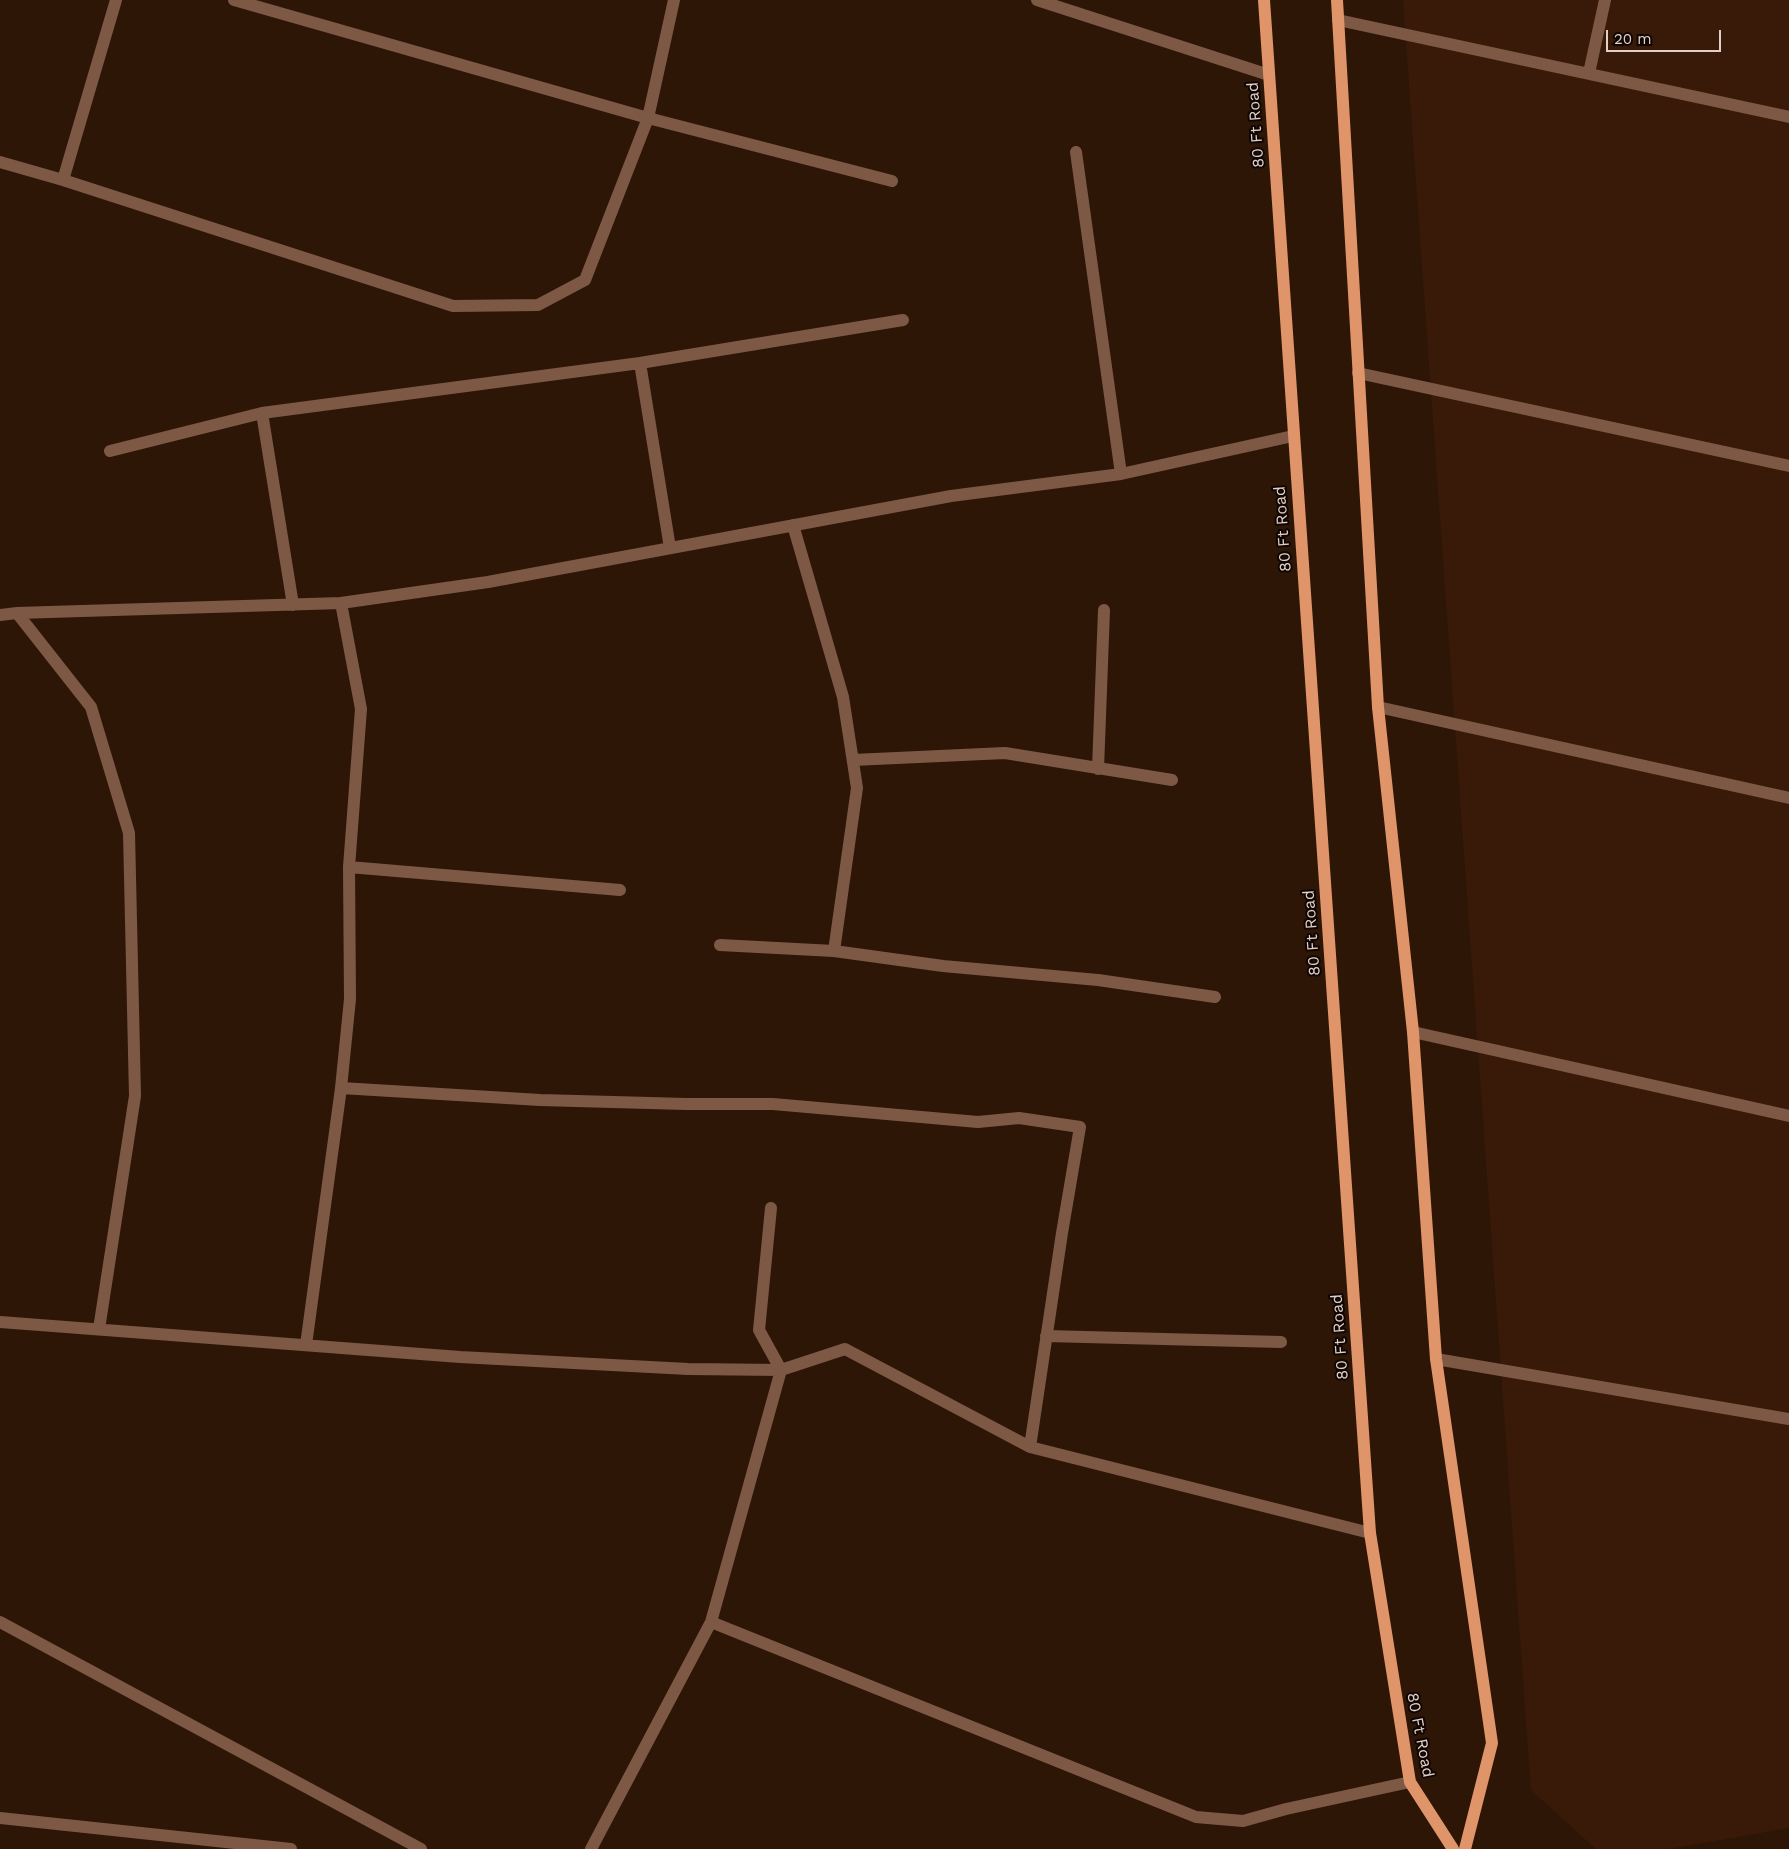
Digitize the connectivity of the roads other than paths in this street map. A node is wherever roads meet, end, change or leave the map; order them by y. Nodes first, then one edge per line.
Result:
1 (116, 0) edge
2 (234, 0) edge
3 (674, 0) edge
4 (1037, 0) edge
5 (1264, 0) edge
6 (1337, 0) edge
7 (1605, 0) edge
8 (1338, 20) junction
9 (1589, 73) junction
10 (1269, 75) junction
11 (648, 118) junction
12 (1789, 118) edge
13 (1076, 152) dead end
14 (0, 162) edge
15 (63, 180) junction
16 (892, 181) dead end
17 (903, 320) dead end
18 (640, 363) junction
19 (1358, 373) junction
20 (262, 413) junction
21 (1293, 436) junction
22 (110, 451) dead end
23 (1789, 466) edge
24 (1121, 474) junction
25 (793, 525) junction
26 (670, 548) junction
27 (341, 603) junction
28 (293, 605) junction
29 (1104, 610) dead end
30 (17, 613) junction
31 (0, 615) edge
32 (1378, 707) junction
33 (853, 760) junction
34 (1098, 769) junction
35 (1172, 780) dead end
36 (1789, 798) edge
37 (349, 867) junction
38 (620, 890) dead end
39 (720, 945) dead end
40 (834, 951) junction
41 (1215, 997) dead end
42 (1413, 1032) junction
43 (341, 1088) junction
44 (1789, 1116) edge
45 (772, 1208) dead end
46 (0, 1322) edge
47 (100, 1330) junction
48 (1046, 1336) junction
49 (1281, 1342) dead end
50 (306, 1345) junction
51 (1436, 1360) junction
52 (781, 1370) junction
53 (1789, 1419) edge
54 (1030, 1446) junction
55 (1370, 1533) junction
56 (0, 1622) edge
57 (711, 1622) junction
58 (1410, 1782) junction
59 (0, 1818) edge
60 (291, 1849) edge
61 (421, 1849) edge
62 (591, 1849) edge
63 (1453, 1849) edge
64 (1465, 1849) edge

1 - 15 street
2 - 11 street
3 - 11 street
4 - 10 street
5 - 10 main road, 80 Ft Road
6 - 8 main road
7 - 9 street
8 - 9 street
8 - 19 main road
9 - 12 street
10 - 21 main road, 80 Ft Road
11 - 15 street
11 - 16 street
13 - 24 street
14 - 15 street
17 - 18 street
18 - 20 street
18 - 26 street
19 - 23 street
19 - 32 main road
20 - 22 street
20 - 28 street
21 - 24 street
21 - 55 main road, 80 Ft Road
24 - 25 street
25 - 26 street
25 - 33 street
26 - 27 street
27 - 28 street
27 - 37 street
28 - 30 street
29 - 34 street
30 - 31 street
30 - 47 street
32 - 36 street
32 - 42 main road
33 - 34 street
33 - 40 street
34 - 35 street
37 - 38 street
37 - 43 street
39 - 40 street
40 - 41 street
42 - 44 street
42 - 51 main road
43 - 48 street
43 - 50 street
45 - 52 street
46 - 47 street
47 - 50 street
48 - 49 street
48 - 54 street
50 - 52 street
51 - 53 street
51 - 64 main road
52 - 54 street
52 - 57 street
54 - 55 street
55 - 58 main road, 80 Ft Road
56 - 61 street
57 - 58 street
57 - 62 street
58 - 63 main road, 80 Ft Road
59 - 60 street

